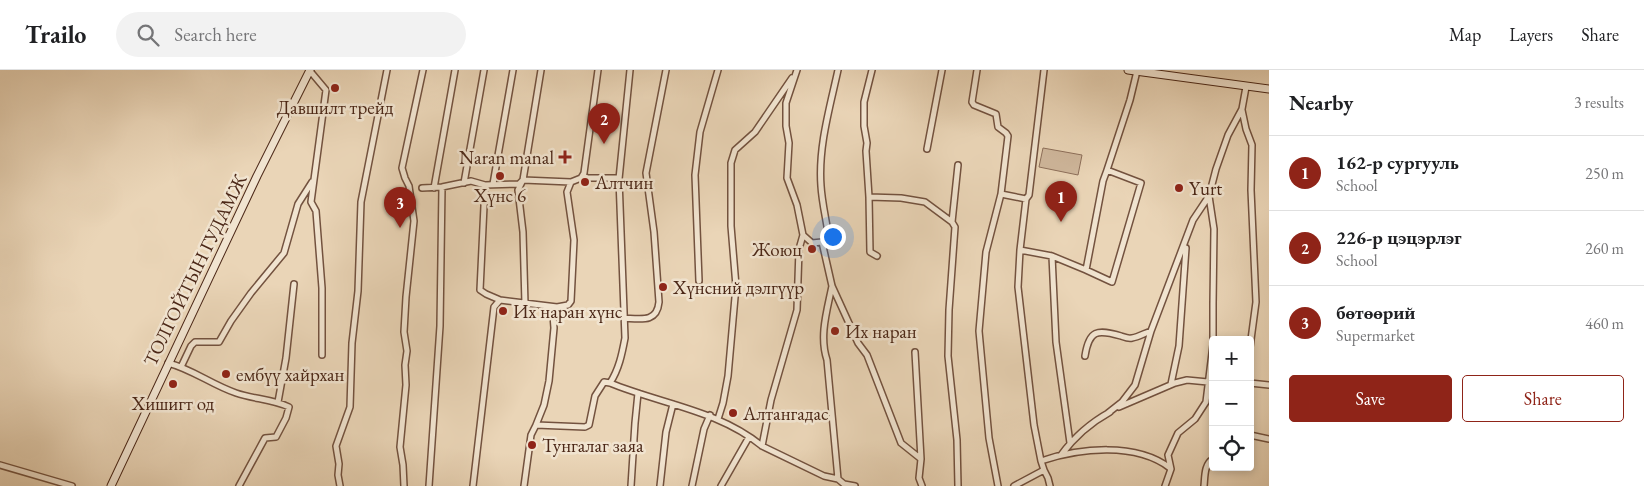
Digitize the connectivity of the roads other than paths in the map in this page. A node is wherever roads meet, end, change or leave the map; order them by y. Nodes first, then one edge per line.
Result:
1 (387, 70) edge
2 (422, 70) edge
3 (455, 70) edge
4 (484, 70) edge
5 (512, 70) edge
6 (541, 70) edge
7 (598, 70) edge
8 (630, 70) edge
9 (666, 70) edge
10 (718, 70) edge
11 (838, 70) edge
12 (872, 70) edge
13 (942, 70) edge
14 (977, 70) edge
15 (1044, 70) edge
16 (1128, 70) edge
17 (310, 71) edge
18 (1142, 71) edge
19 (796, 72) edge
20 (1246, 87) junction
21 (1268, 87) edge
22 (1242, 109) junction
23 (927, 149) dead end
24 (958, 164) dead end
25 (1107, 170) junction
26 (583, 176) junction
27 (619, 178) junction
28 (314, 180) junction
29 (523, 180) junction
30 (572, 182) junction
31 (464, 183) junction
32 (493, 184) junction
33 (485, 185) junction
34 (442, 187) junction
35 (422, 188) dead end
36 (434, 188) junction
37 (1001, 194) junction
38 (1209, 196) junction
39 (869, 197) junction
40 (1026, 198) junction
41 (952, 222) junction
42 (804, 235) junction
43 (822, 242) junction
44 (1186, 242) junction
45 (1020, 250) junction
46 (877, 256) dead end
47 (1052, 256) junction
48 (1086, 270) junction
49 (699, 281) dead end
50 (294, 284) dead end
51 (832, 286) junction
52 (500, 300) junction
53 (525, 304) junction
54 (557, 307) junction
55 (624, 318) junction
56 (1151, 331) junction
57 (1251, 336) edge
58 (915, 352) dead end
59 (322, 355) dead end
60 (1085, 356) dead end
61 (168, 363) junction
62 (181, 366) junction
63 (1208, 382) junction
64 (610, 383) junction
65 (1254, 383) edge
66 (1171, 384) junction
67 (1269, 385) edge
68 (638, 393) junction
69 (278, 402) junction
70 (673, 404) junction
71 (1108, 413) junction
72 (710, 416) junction
73 (718, 419) junction
74 (536, 425) junction
75 (1254, 436) edge
76 (749, 437) junction
77 (1269, 439) edge
78 (1070, 443) junction
79 (762, 446) junction
80 (1061, 455) junction
81 (921, 459) junction
82 (1041, 461) junction
83 (1209, 461) edge
84 (0, 464) edge
85 (1171, 469) junction
86 (1044, 470) junction
87 (838, 479) junction
88 (72, 486) edge
89 (111, 486) edge
90 (239, 486) edge
91 (340, 486) edge
92 (404, 486) edge
93 (429, 486) edge
94 (474, 486) edge
95 (524, 486) edge
96 (631, 486) edge
97 (660, 486) edge
98 (692, 486) edge
99 (721, 486) edge
100 (855, 486) edge
101 (922, 486) edge
102 (958, 486) edge
103 (998, 486) edge
104 (1014, 486) edge
105 (1050, 486) edge
106 (1165, 486) edge
107 (1204, 486) edge

1 - 91 street
2 - 92 street
3 - 36 street
4 - 31 street
5 - 32 street
6 - 29 street
7 - 26 street
8 - 27 street
9 - 55 street
10 - 49 street
11 - 43 street
12 - 39 street
13 - 23 street
14 - 37 street
15 - 40 street
16 - 18 main road
17 - 28 street
17 - 61 main road, ТОЛГОЙТЫН ГУДАМЖ
18 - 20 main road
18 - 25 street
19 - 42 street
19 - 73 street
20 - 21 main road
20 - 22 street
22 - 38 street
22 - 57 street
24 - 41 street
25 - 48 street
25 - 48 street
26 - 27 street
26 - 30 street
27 - 55 street
28 - 59 street
28 - 62 street
29 - 30 street
29 - 32 street
29 - 53 street
30 - 54 street
31 - 33 street
31 - 34 street
32 - 33 street
33 - 52 street
34 - 36 street
34 - 93 street
35 - 36 street
37 - 40 street
37 - 103 street
38 - 44 street
38 - 63 street
39 - 41 street
39 - 46 street
40 - 45 street
41 - 102 street
42 - 43 street
42 - 79 street
43 - 51 street
44 - 56 street
44 - 66 street
45 - 47 street
45 - 82 street
47 - 48 street
47 - 78 street
50 - 69 street
51 - 81 street
51 - 87 street
52 - 53 street
52 - 94 street
53 - 54 street
54 - 74 street
55 - 64 street
56 - 60 street
56 - 71 street
58 - 81 street
61 - 62 street
61 - 89 main road, ТОЛГОЙТЫН ГУДАМЖ
62 - 69 street
63 - 66 street
63 - 85 street
64 - 68 street
64 - 74 street
65 - 67 street
66 - 71 street
68 - 70 street
68 - 96 street
69 - 90 street
70 - 72 street
70 - 97 street
71 - 78 street
72 - 73 street
72 - 98 street
73 - 76 street
74 - 95 street
75 - 77 street
76 - 79 street
76 - 99 street
78 - 80 street
79 - 87 street
80 - 82 street
80 - 85 street
81 - 101 street
82 - 86 street
83 - 107 street
84 - 88 street
85 - 106 street
86 - 104 street
86 - 105 street
87 - 100 street

